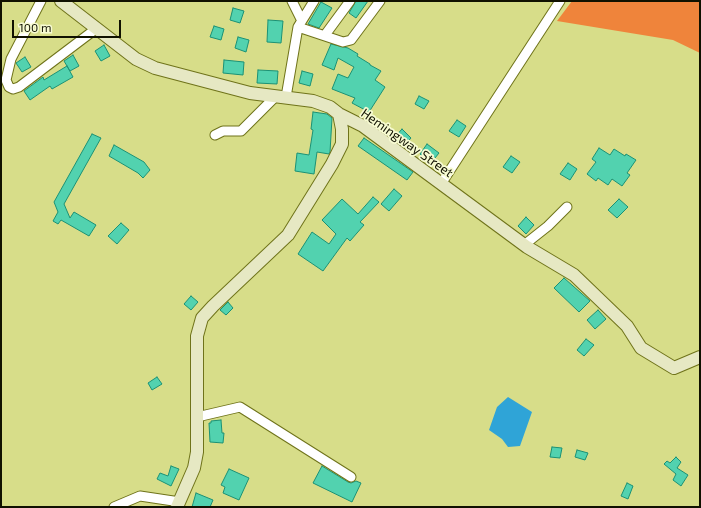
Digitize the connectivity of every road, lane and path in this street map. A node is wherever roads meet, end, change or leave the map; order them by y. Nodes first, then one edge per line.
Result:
1 (41, 1) edge
2 (61, 1) edge
3 (292, 1) edge
4 (314, 1) edge
5 (350, 1) edge
6 (380, 1) edge
7 (560, 1) edge
8 (300, 23) junction
9 (97, 28) junction
10 (325, 35) junction
11 (281, 97) junction
12 (339, 114) junction
13 (216, 135) dead end
14 (441, 184) junction
15 (566, 207) dead end
16 (524, 245) junction
17 (700, 357) edge
18 (197, 418) junction
19 (351, 478) dead end
20 (178, 504) edge
21 (114, 507) edge

1 - 9 street
2 - 9 main road, Hemingway Street
3 - 8 street
4 - 8 street
5 - 10 street
6 - 10 street
7 - 14 street
8 - 10 street
8 - 11 street
9 - 11 main road, Hemingway Street
11 - 12 main road, Hemingway Street
11 - 13 street
12 - 14 main road, Hemingway Street
12 - 18 main road
14 - 16 main road, Hemingway Street
15 - 16 street
16 - 17 main road, Hemingway Street
18 - 19 street
18 - 20 main road
20 - 21 street

